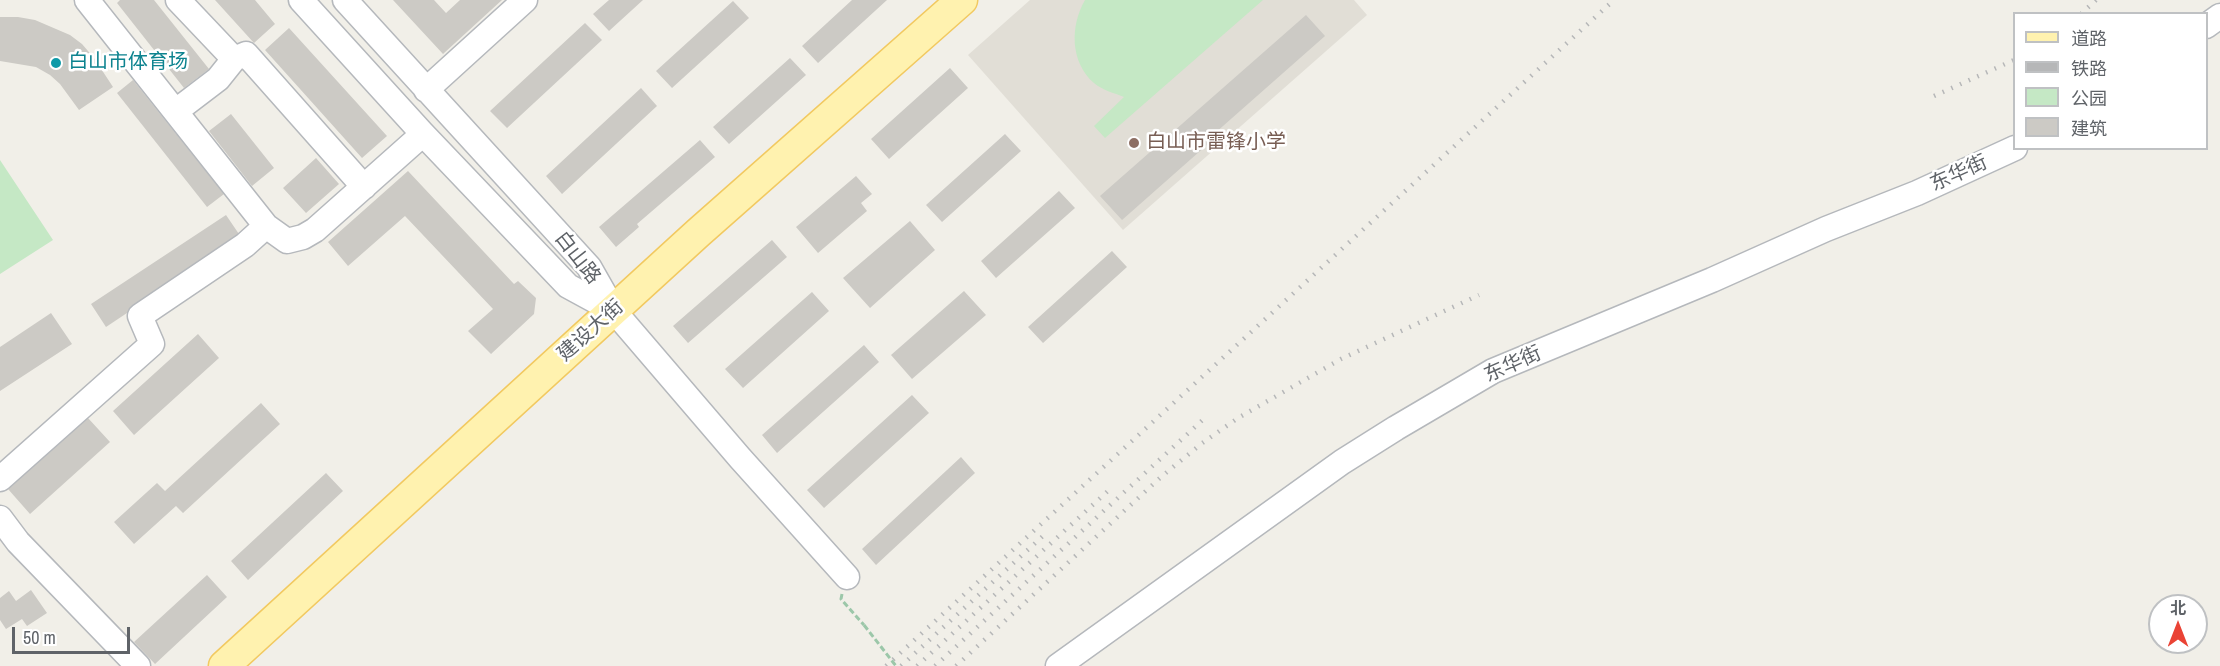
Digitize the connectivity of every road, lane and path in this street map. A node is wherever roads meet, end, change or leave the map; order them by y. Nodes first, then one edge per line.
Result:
1 (88, 0) edge
2 (178, 0) edge
3 (301, 0) edge
4 (345, 0) edge
5 (525, 0) edge
6 (962, 0) edge
7 (234, 59) junction
8 (426, 90) junction
9 (176, 111) junction
10 (423, 134) junction
11 (2013, 148) edge
12 (364, 186) junction
13 (266, 226) junction
14 (614, 311) junction
15 (0, 479) edge
16 (0, 518) edge
17 (847, 577) joint
18 (138, 666) edge
19 (224, 666) edge
20 (896, 666) edge
21 (1058, 666) edge

1 - 9 street
2 - 7 street
3 - 10 street
4 - 8 street, 白山路
5 - 8 street
6 - 14 main road, 建设大街
7 - 9 street
7 - 12 street
8 - 14 street, 白山路
9 - 13 street
10 - 12 street
10 - 14 street
11 - 21 street, 东华街
12 - 13 street
13 - 15 street
14 - 17 street, 白山路
14 - 19 main road, 建设大街
16 - 18 street
17 - 20 path, bridge

